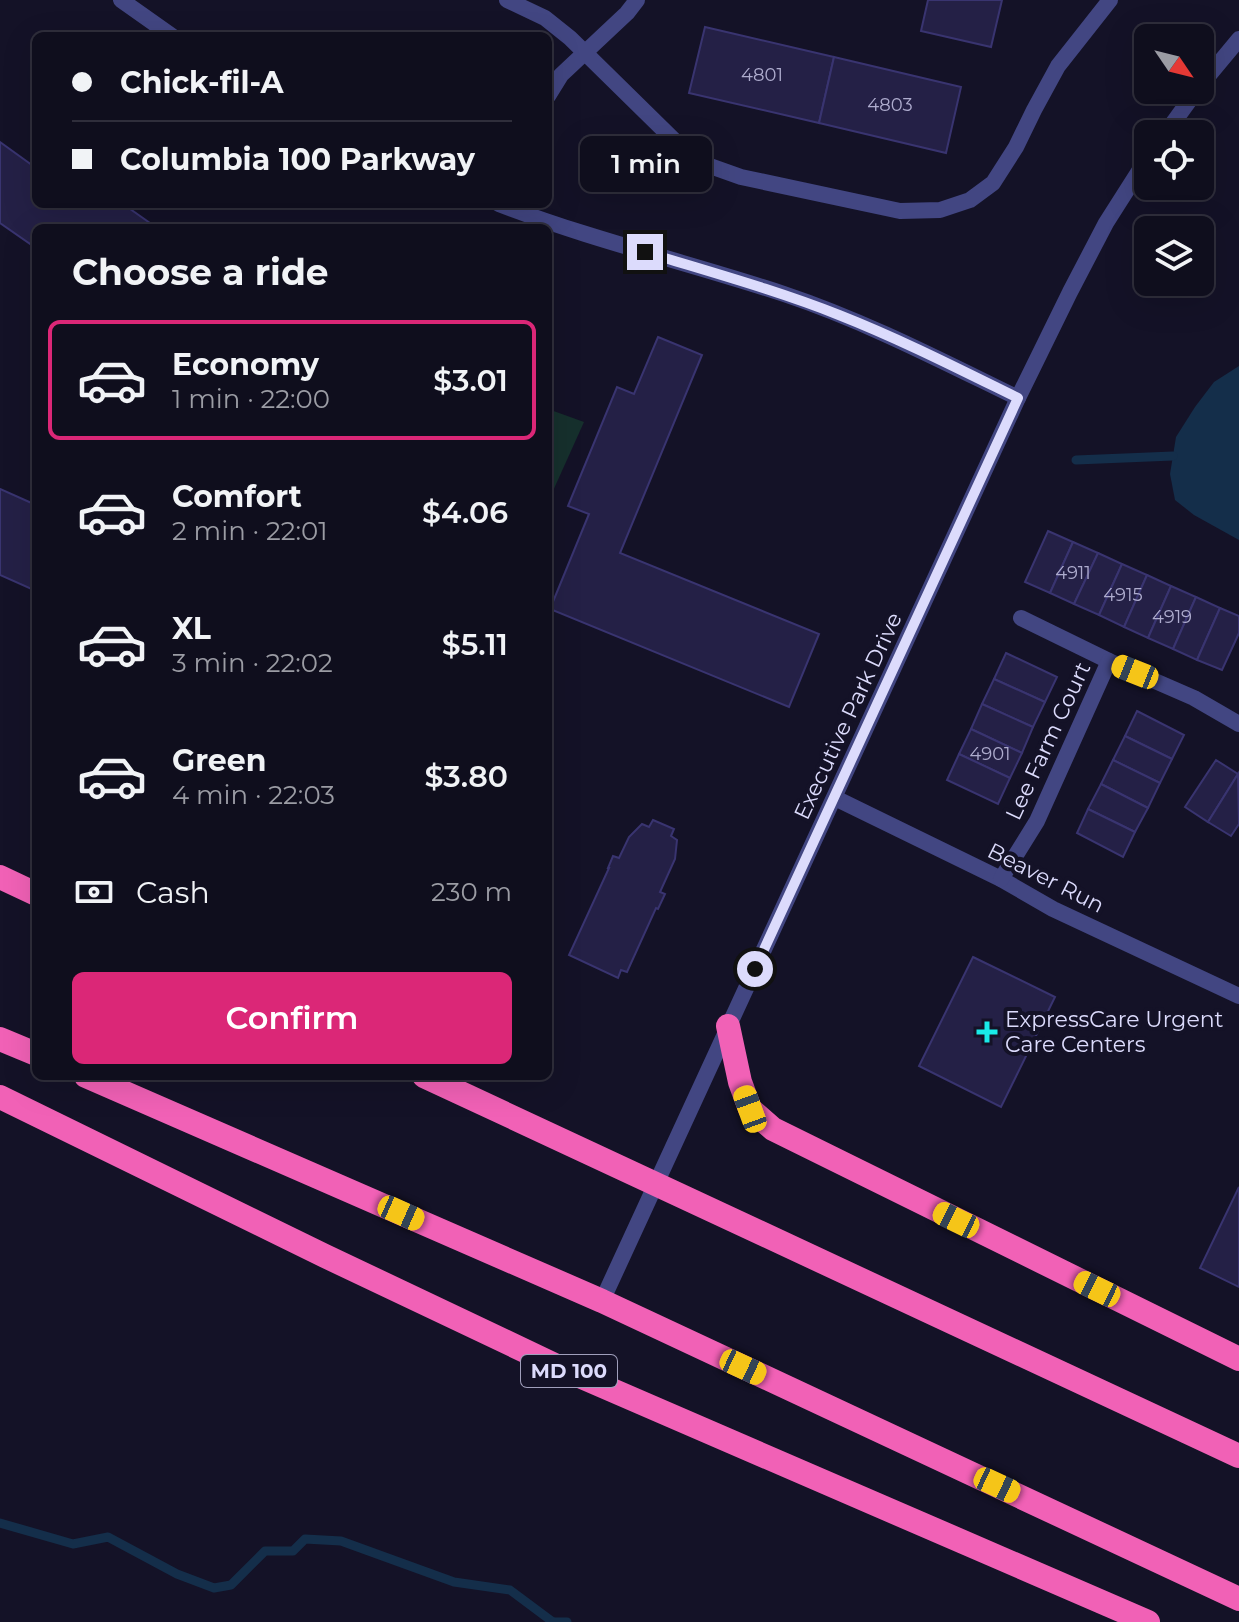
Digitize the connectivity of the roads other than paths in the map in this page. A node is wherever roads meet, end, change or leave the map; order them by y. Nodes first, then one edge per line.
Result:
1 (507, 0) edge
2 (637, 0) edge
3 (1110, 0) edge
4 (126, 2) edge
5 (167, 32) edge
6 (1239, 39) edge
7 (584, 53) junction
8 (1214, 69) edge
9 (552, 90) edge
10 (1134, 179) edge
11 (513, 208) edge
12 (1018, 398) junction
13 (1021, 618) dead end
14 (1109, 661) junction
15 (1239, 724) edge
16 (835, 798) junction
17 (0, 877) edge
18 (1001, 879) junction
19 (32, 892) edge
20 (1239, 996) edge
21 (728, 1026) junction
22 (0, 1039) edge
23 (32, 1052) edge
24 (95, 1080) edge
25 (433, 1080) edge
26 (0, 1097) edge
27 (602, 1301) junction
28 (1239, 1359) edge
29 (1239, 1456) edge
30 (1239, 1599) edge
31 (1148, 1622) edge

1 - 7 street
2 - 7 street
3 - 7 street
4 - 5 street
6 - 8 street
7 - 9 street
10 - 12 street, Executive Park Drive
11 - 12 street
12 - 16 street, Executive Park Drive
13 - 14 street, Lee Farm Court
14 - 15 street, Lee Farm Court
14 - 18 street, Lee Farm Court
16 - 18 street, Beaver Run
16 - 21 street, Executive Park Drive
17 - 19 highway
18 - 20 street, Beaver Run
21 - 27 street, Executive Park Drive
21 - 28 highway
22 - 23 highway
24 - 27 highway
25 - 29 highway
26 - 31 highway, MD 100
27 - 30 highway

